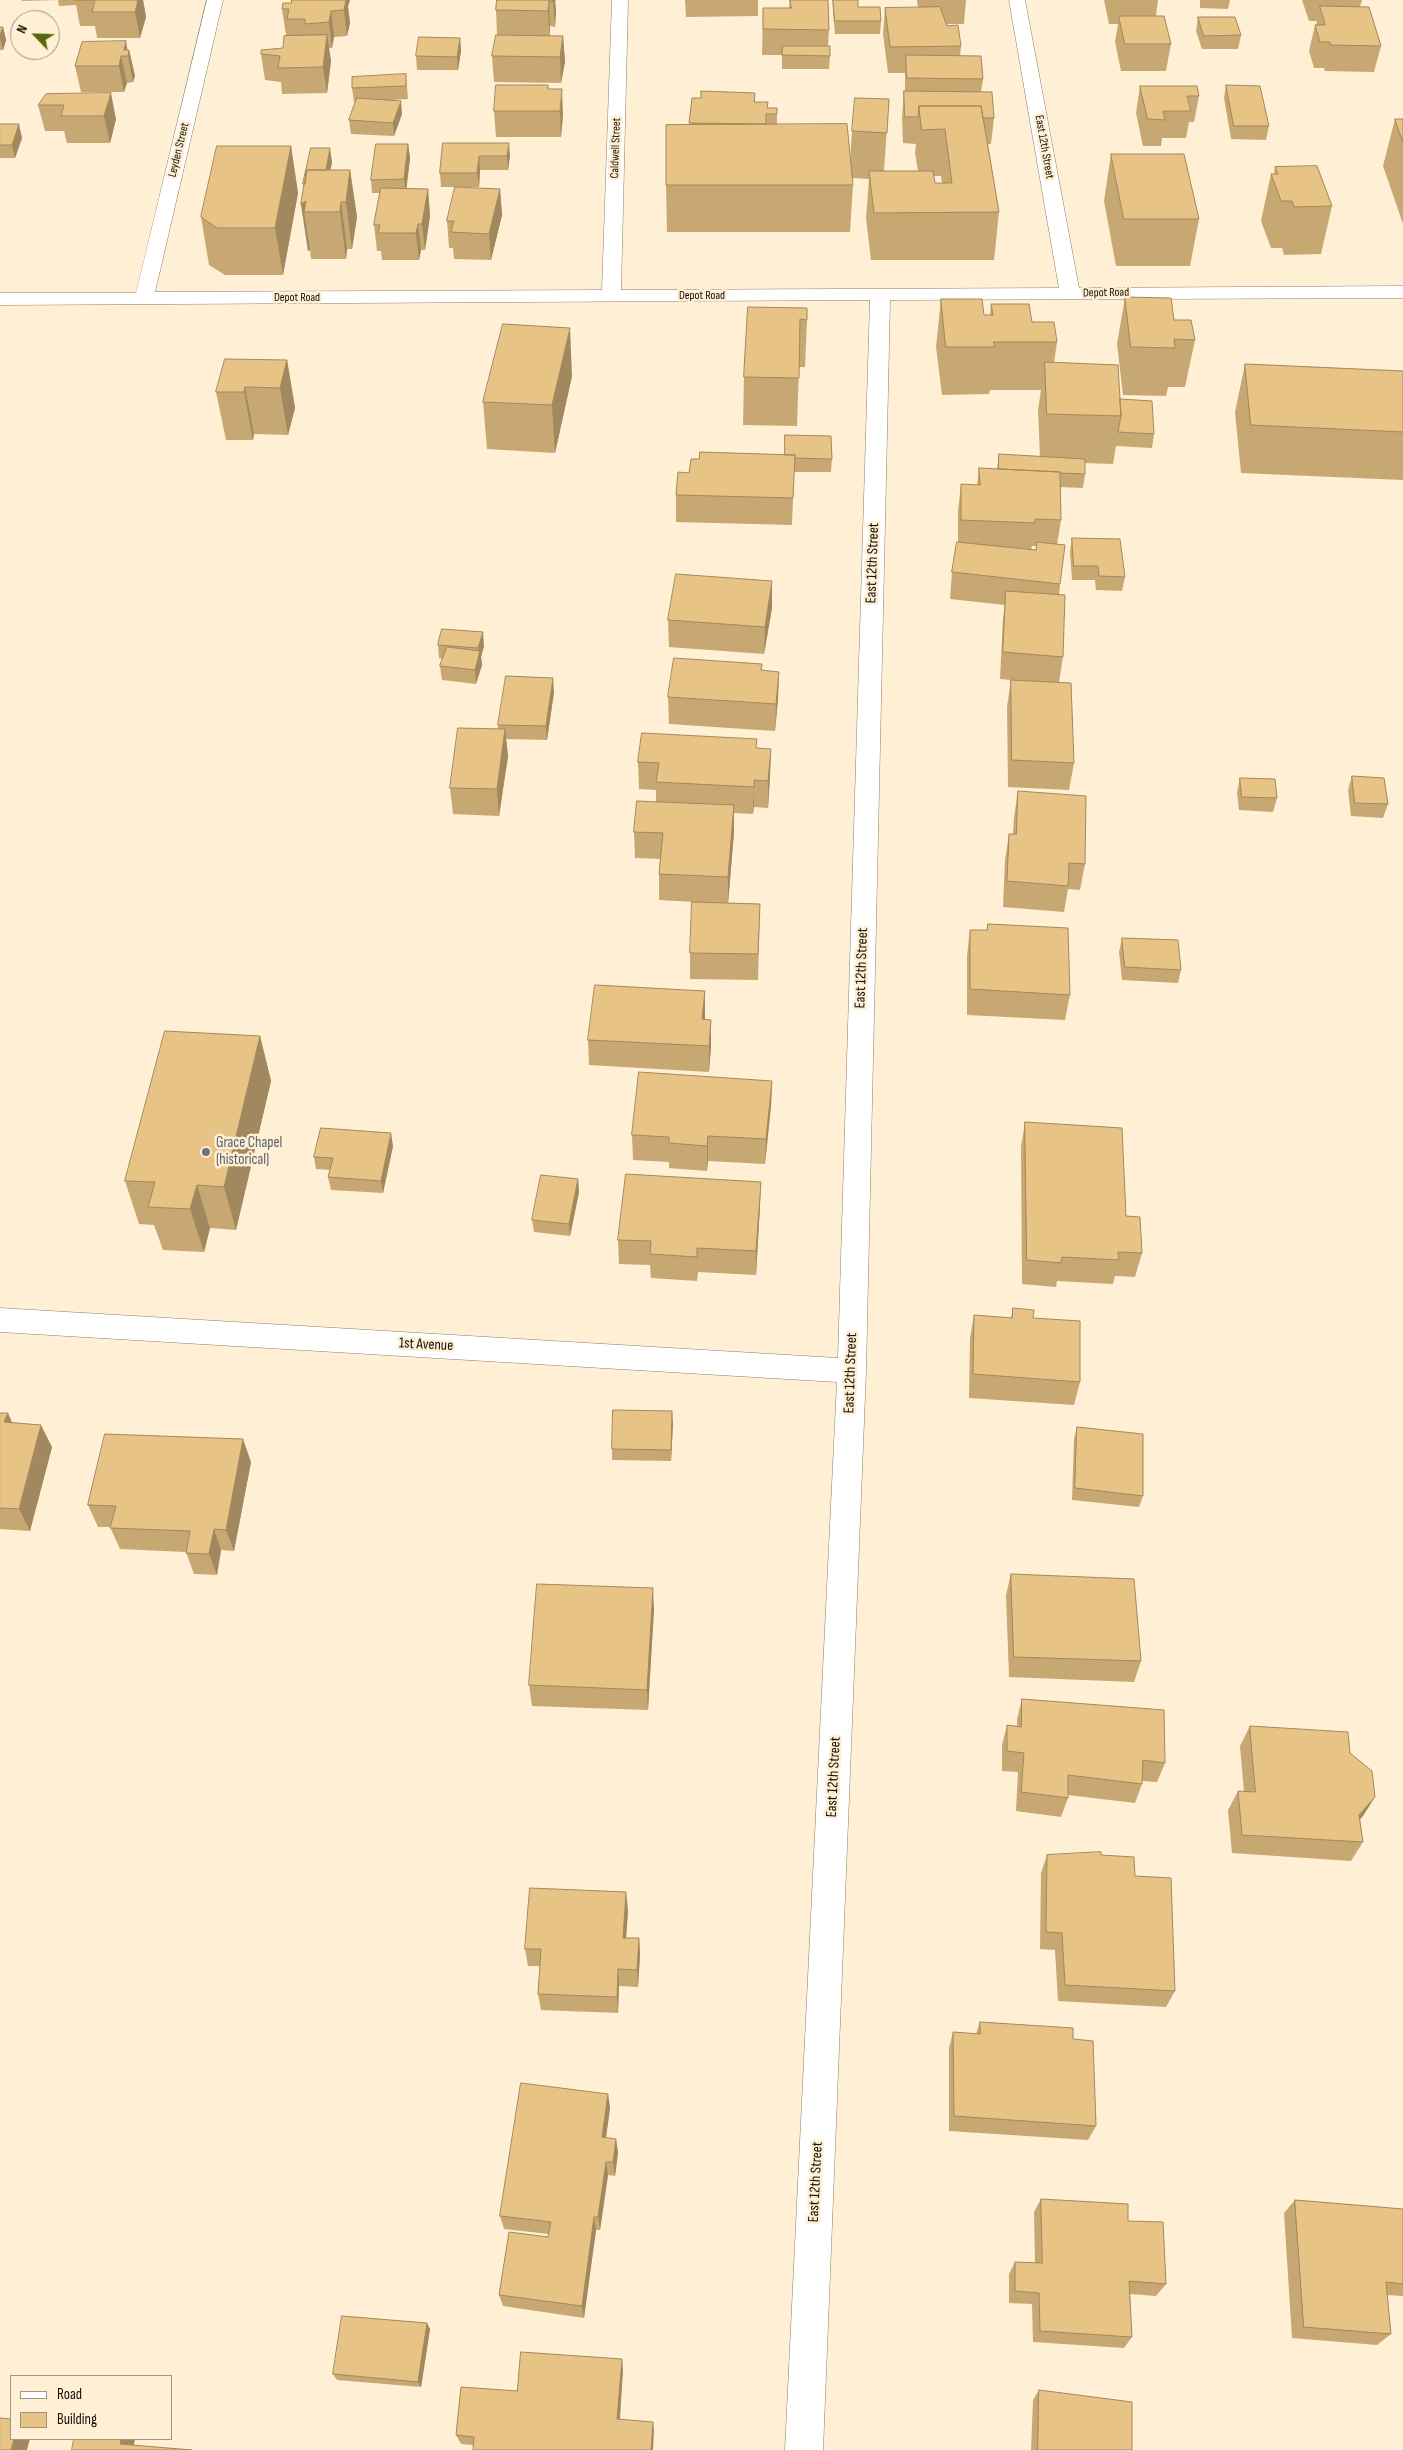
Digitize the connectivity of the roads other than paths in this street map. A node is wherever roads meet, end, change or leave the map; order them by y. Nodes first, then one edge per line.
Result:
1 (215, 0) edge
2 (620, 0) edge
3 (1017, 0) edge
4 (1403, 292) edge
5 (1070, 294) junction
6 (880, 295) junction
7 (611, 296) junction
8 (144, 299) junction
9 (0, 300) edge
10 (0, 1320) edge
11 (852, 1371) junction
12 (804, 2450) edge

1 - 8 street, Leyden Street
2 - 7 street, Caldwell Street
3 - 5 street, East 12th Street
4 - 5 street, Depot Road
5 - 6 street, Depot Road
6 - 7 street, Depot Road
6 - 11 street, East 12th Street
7 - 8 street, Depot Road
8 - 9 street, Depot Road
10 - 11 street, 1st Avenue
11 - 12 street, East 12th Street

